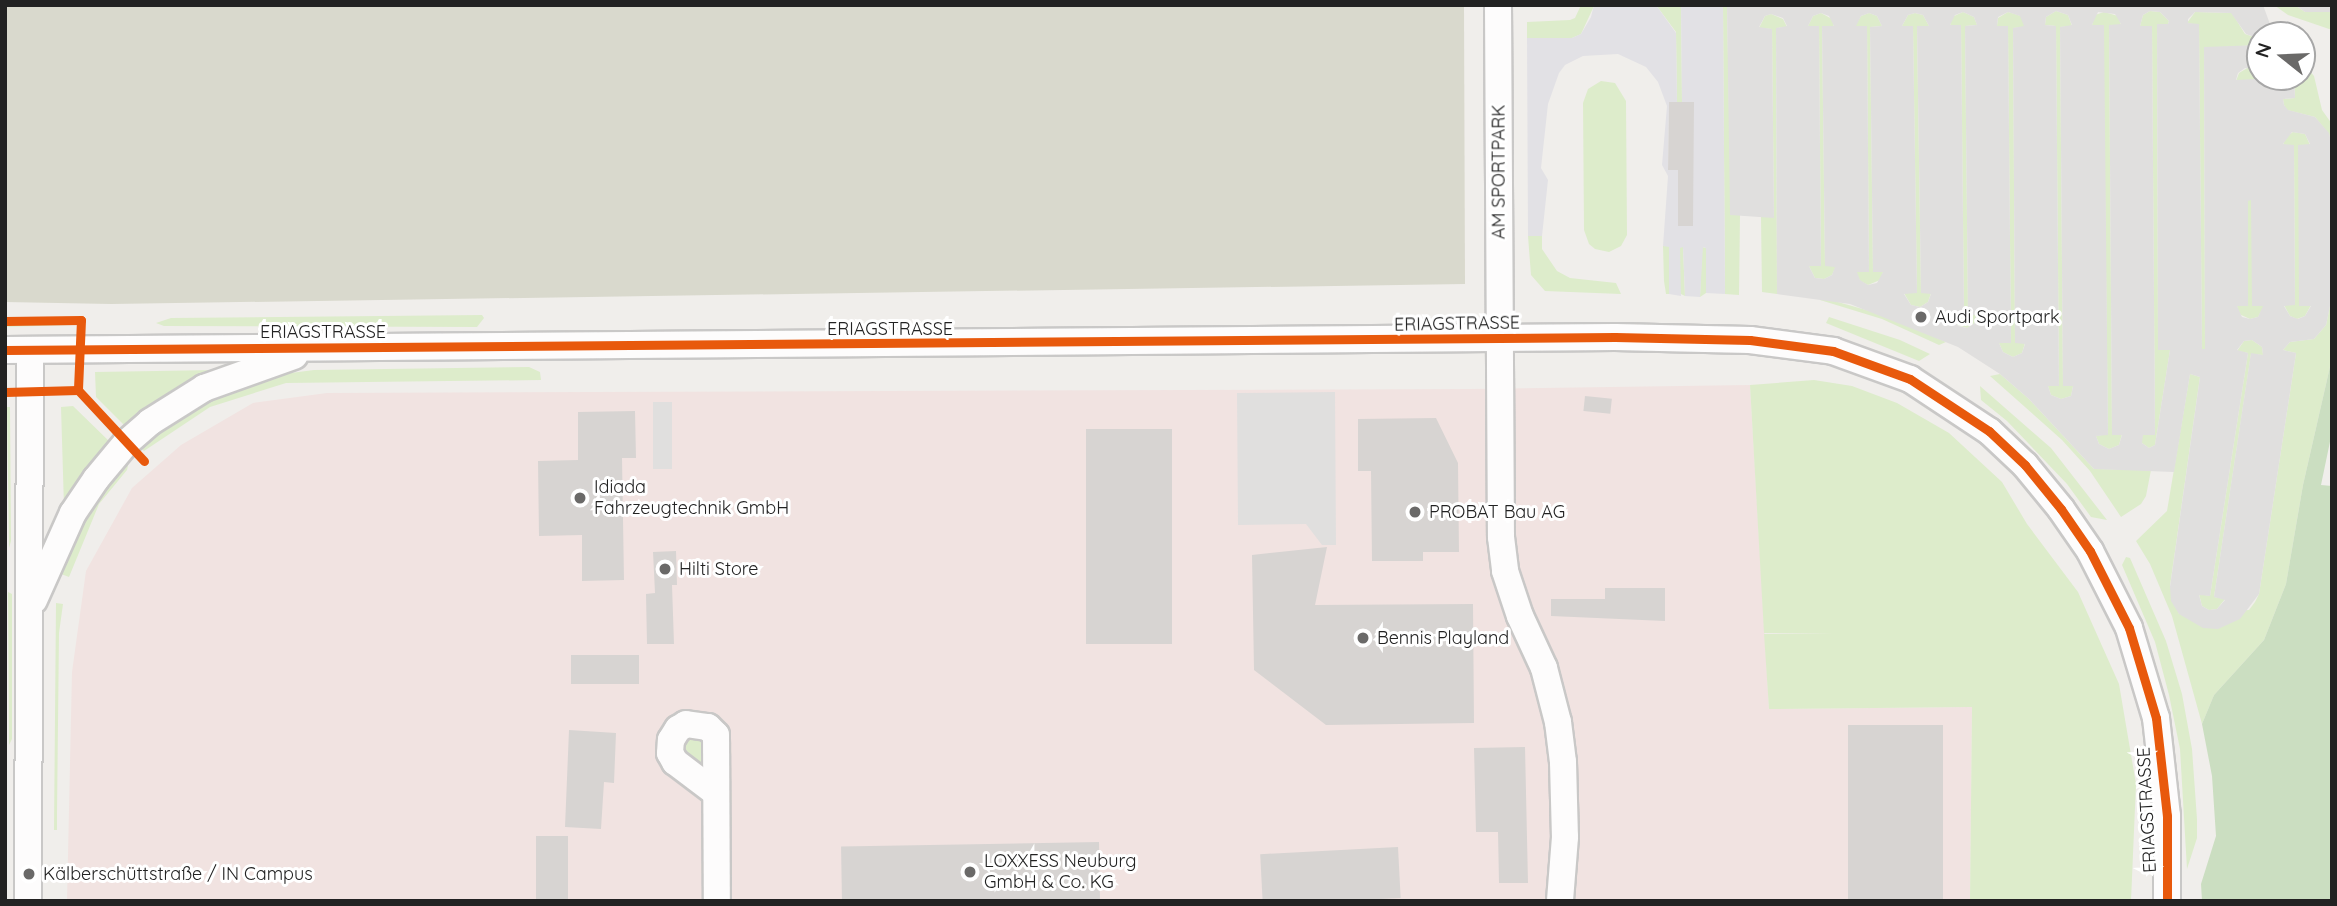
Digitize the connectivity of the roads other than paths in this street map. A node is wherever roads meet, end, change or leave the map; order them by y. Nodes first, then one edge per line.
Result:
1 (1498, 5) edge
2 (1499, 339) junction
3 (320, 348) junction
4 (18, 350) edge
5 (29, 613) junction
6 (716, 793) dead end
7 (28, 901) edge
8 (717, 901) edge
9 (1560, 901) edge
10 (2166, 901) edge

1 - 2 street, AM SPORTPARK
2 - 3 street, ERIAGSTRASSE
2 - 9 street, AM SPORTPARK
2 - 10 street, ERIAGSTRASSE
3 - 4 street, ERIAGSTRASSE
3 - 5 street
4 - 5 street, ERIAGSTRASSE
5 - 7 street, ERIAGSTRASSE
6 - 8 street

